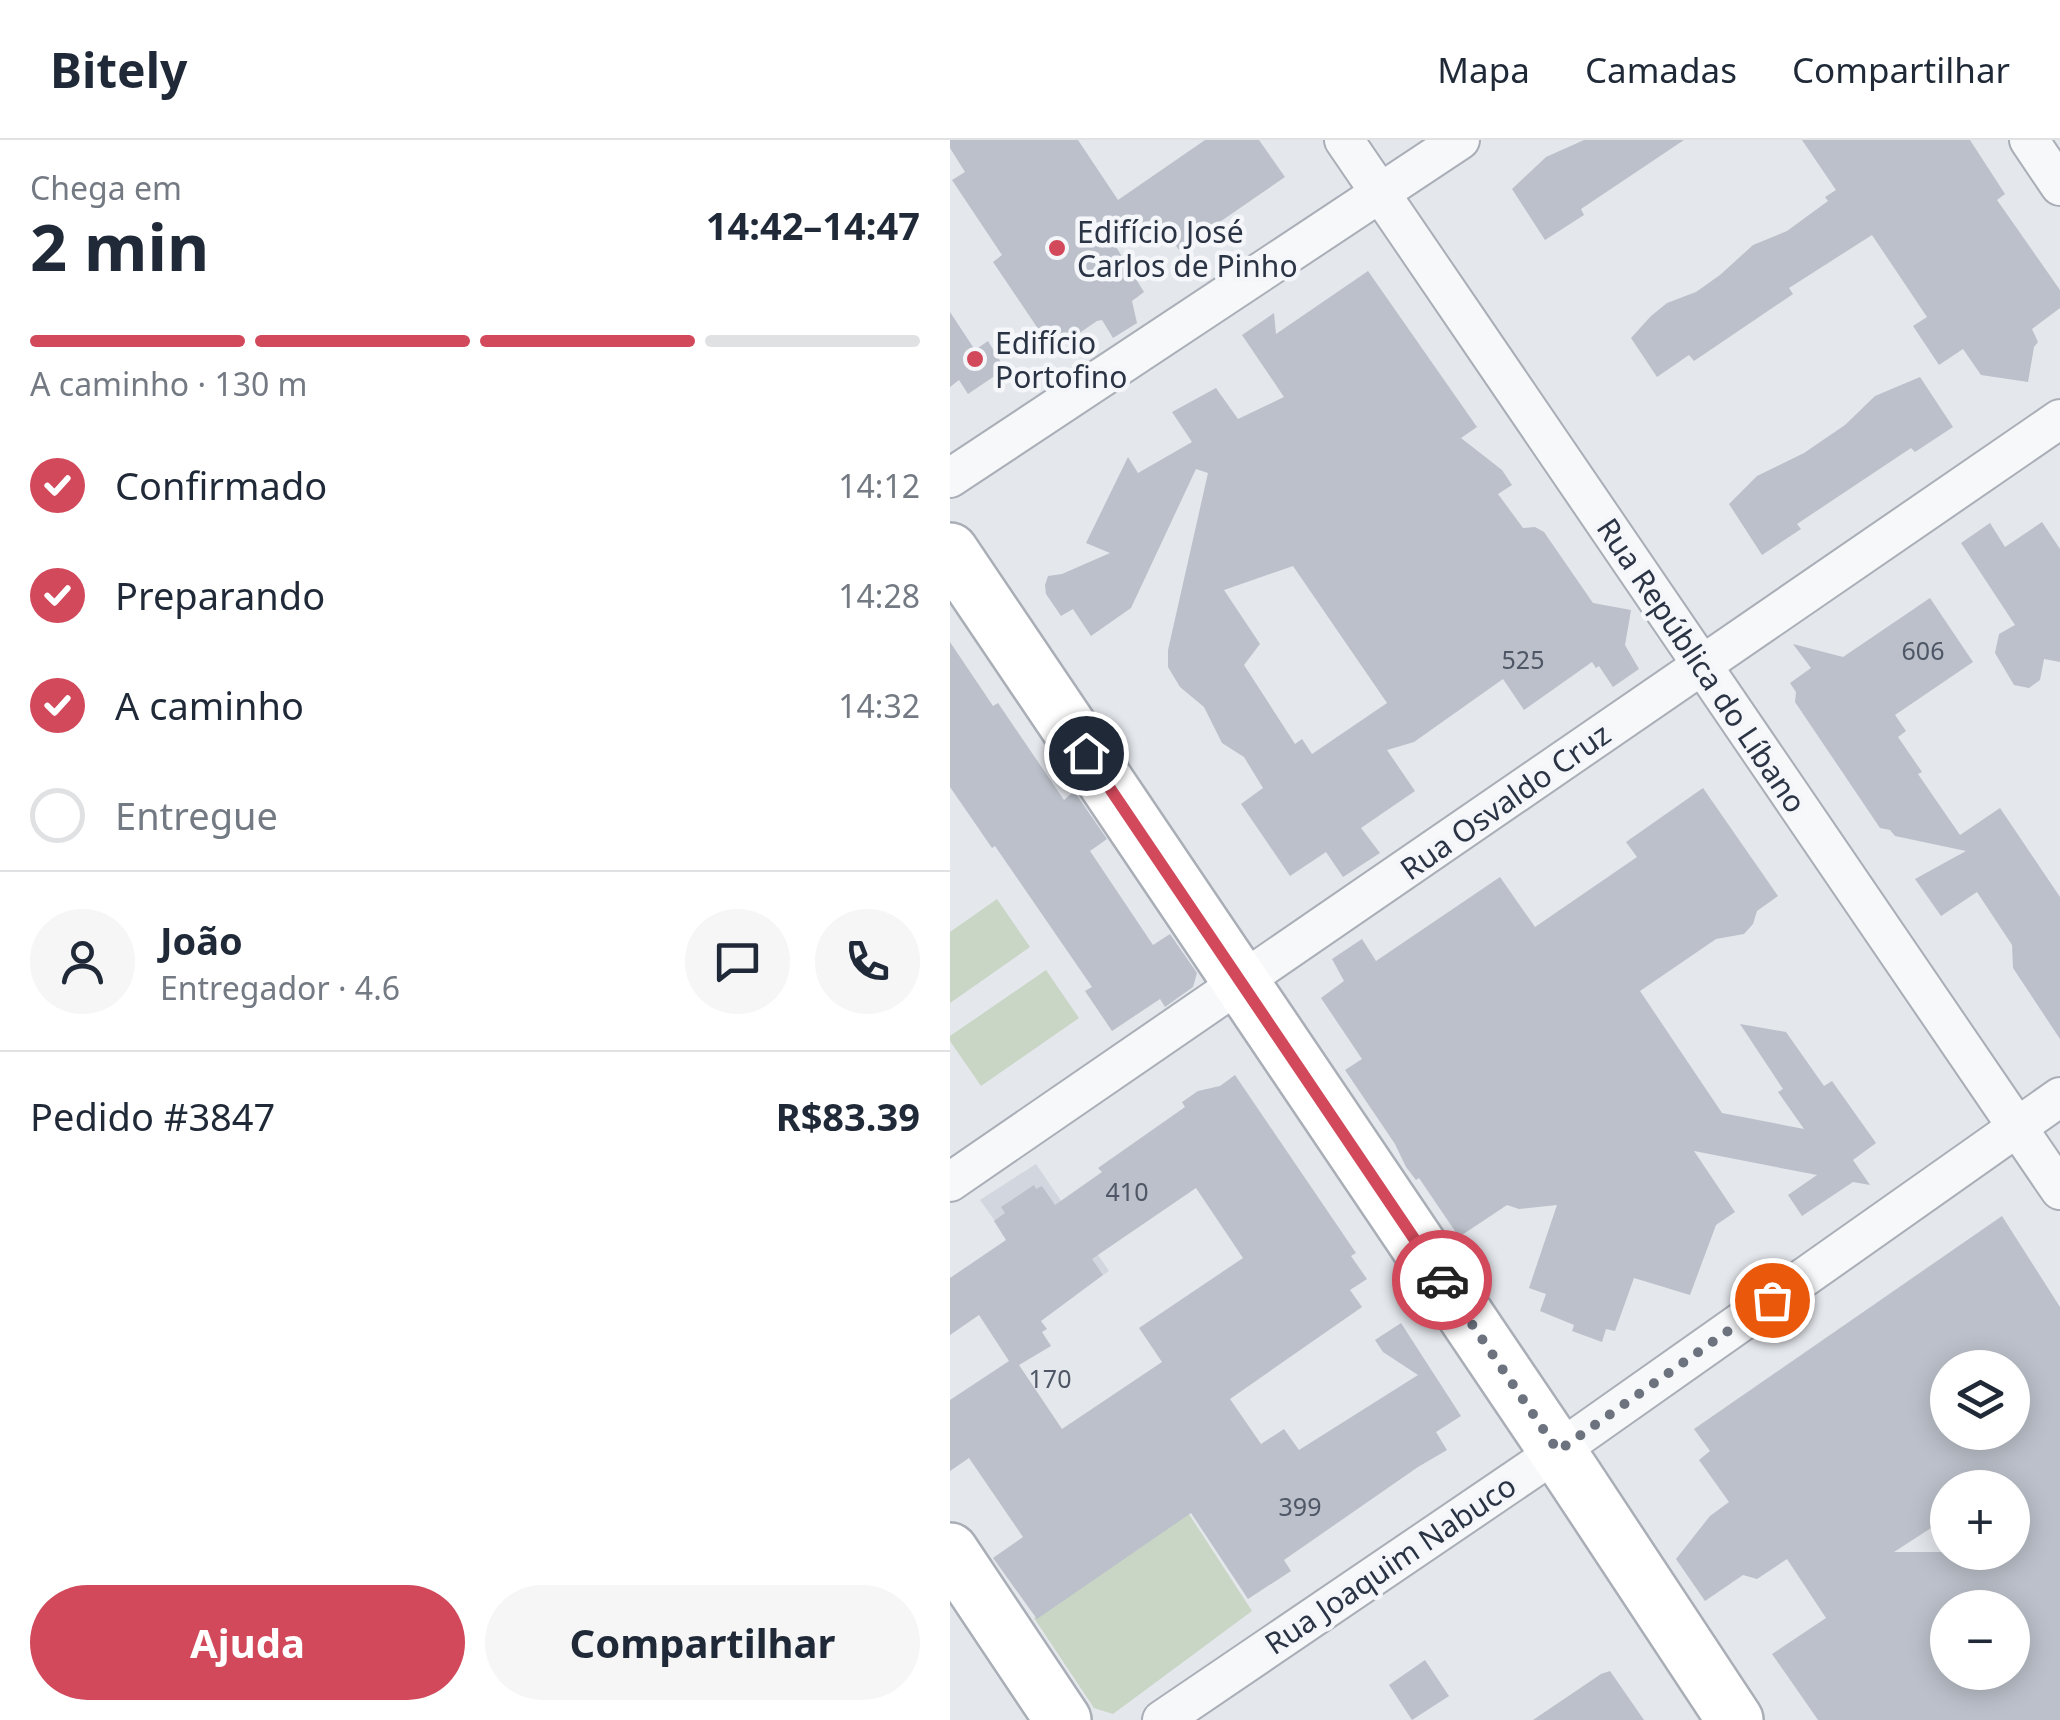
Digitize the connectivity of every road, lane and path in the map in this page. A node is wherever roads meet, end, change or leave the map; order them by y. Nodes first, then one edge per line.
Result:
1 (1344, 140) edge
2 (1460, 140) edge
3 (2029, 140) edge
4 (2060, 186) edge
5 (1380, 193) junction
6 (2060, 419) edge
7 (950, 478) edge
8 (950, 551) edge
9 (1702, 665) junction
10 (1241, 983) junction
11 (2060, 1098) edge
12 (2016, 1126) junction
13 (950, 1182) edge
14 (2060, 1190) edge
15 (1558, 1451) junction
16 (950, 1551) edge
17 (1063, 1720) edge
18 (1162, 1720) edge
19 (1735, 1720) edge

1 - 5 street, Rua República do Líbano
2 - 5 street
3 - 4 street
5 - 7 street
5 - 9 street, Rua República do Líbano
6 - 9 street, Rua Osvaldo Cruz
8 - 10 street
9 - 10 street, Rua Osvaldo Cruz
9 - 12 street, Rua República do Líbano
10 - 13 street, Rua Osvaldo Cruz
10 - 15 street
11 - 12 street, Rua Joaquim Nabuco
12 - 14 street, Rua República do Líbano
12 - 15 street, Rua Joaquim Nabuco
15 - 18 street, Rua Joaquim Nabuco
15 - 19 street
16 - 17 street

